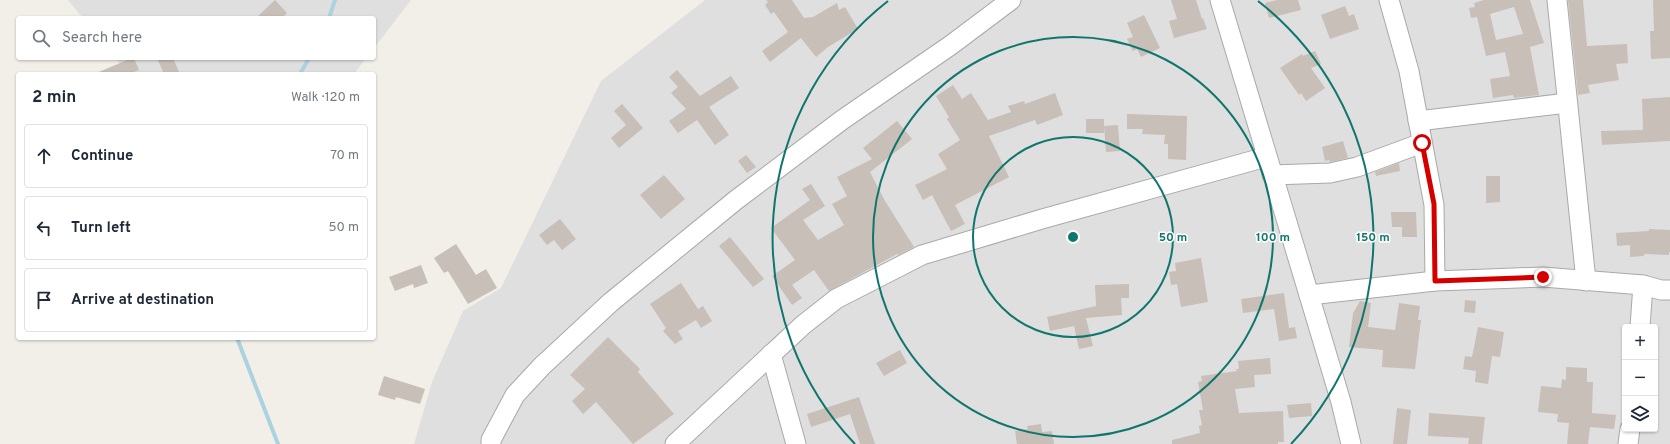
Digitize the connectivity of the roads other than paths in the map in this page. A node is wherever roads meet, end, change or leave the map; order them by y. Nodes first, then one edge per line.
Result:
1 (1011, 0) edge
2 (1220, 0) edge
3 (1389, 0) edge
4 (1557, 0) edge
5 (1568, 103) junction
6 (1418, 121) junction
7 (1422, 143) junction
8 (1266, 157) junction
9 (1272, 175) junction
10 (1586, 280) junction
11 (1435, 281) junction
12 (1643, 285) junction
13 (1670, 290) edge
14 (1309, 295) junction
15 (1640, 324) edge
16 (771, 354) junction
17 (1630, 432) edge
18 (491, 444) edge
19 (675, 444) edge
20 (796, 444) edge
21 (1351, 444) edge
22 (1628, 444) edge

1 - 18 street
2 - 8 street
3 - 6 street
4 - 5 street
5 - 6 street
5 - 10 street
6 - 7 street
7 - 9 street
7 - 11 street
8 - 9 street
8 - 16 street
9 - 14 street
10 - 11 street
10 - 12 street
11 - 14 street
12 - 13 street
12 - 15 street
14 - 21 street
16 - 19 street
16 - 20 street
17 - 22 street

